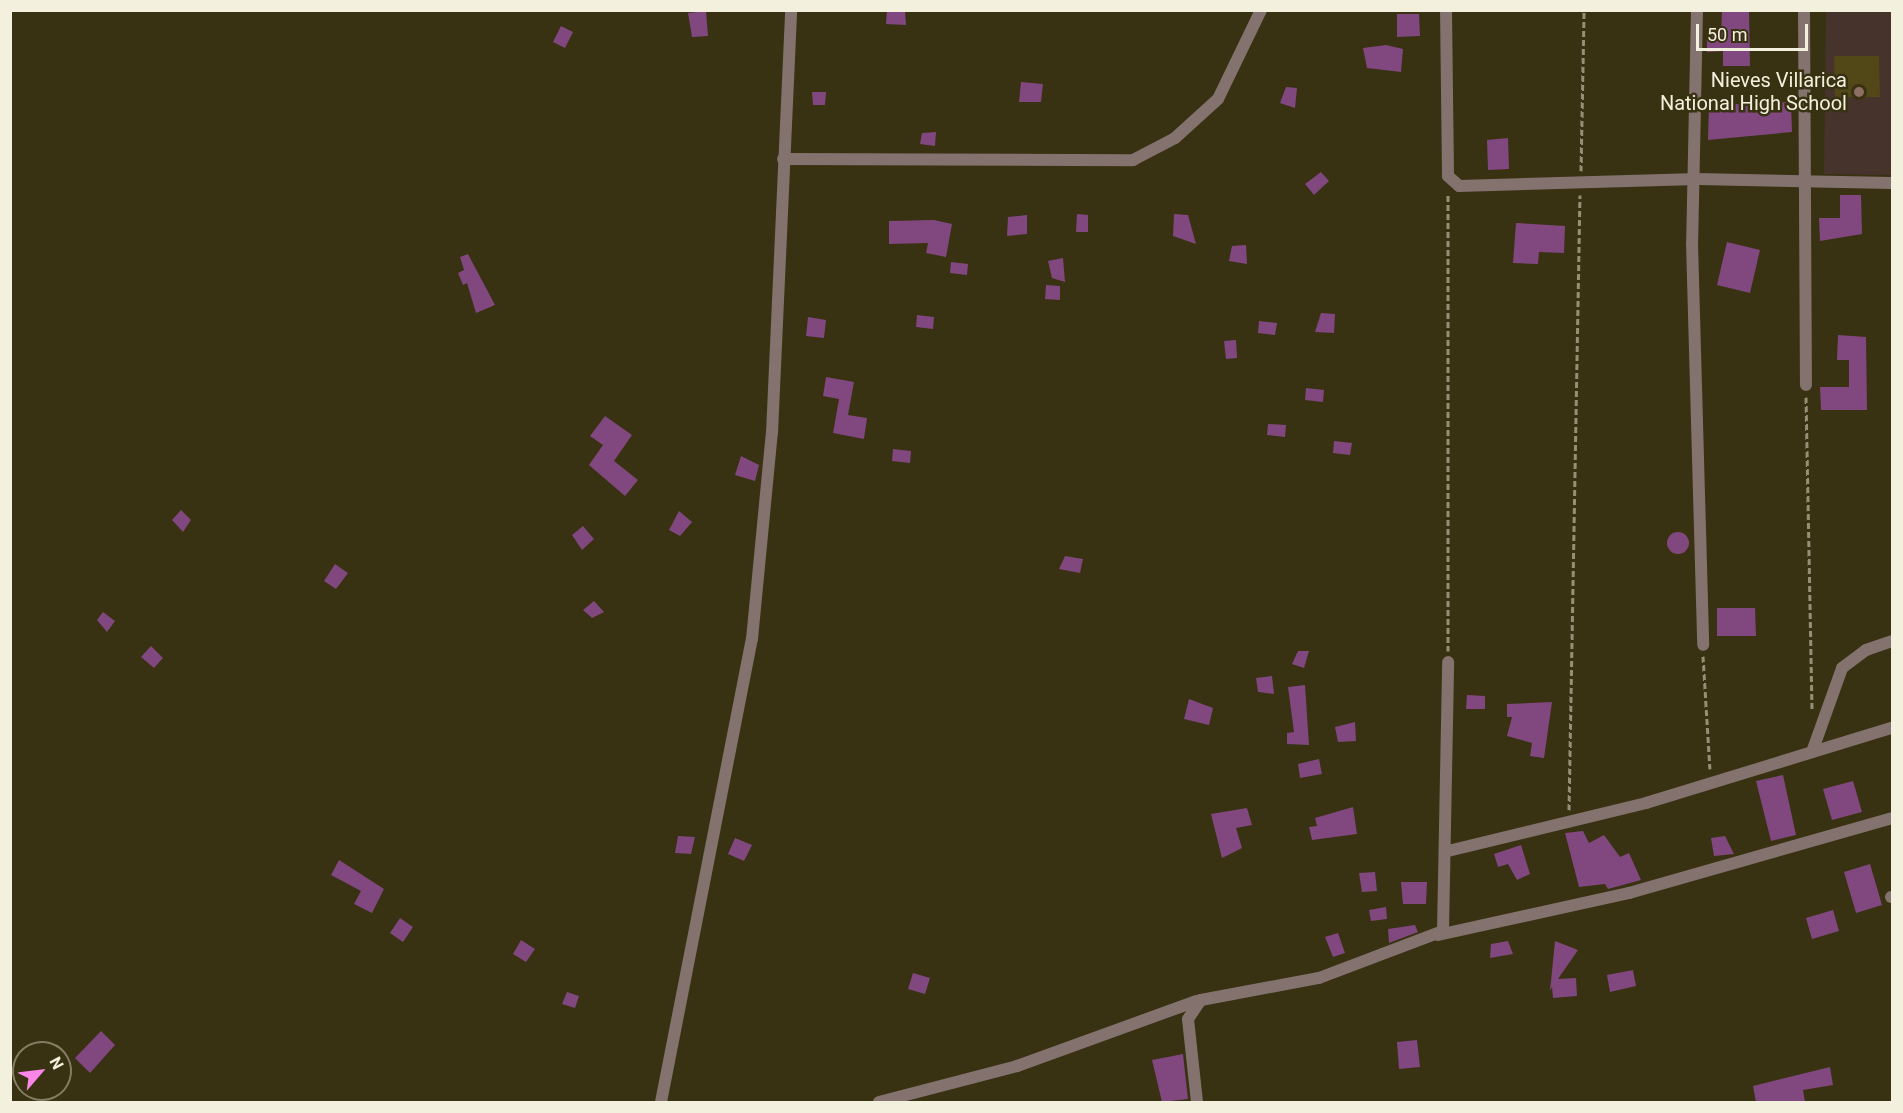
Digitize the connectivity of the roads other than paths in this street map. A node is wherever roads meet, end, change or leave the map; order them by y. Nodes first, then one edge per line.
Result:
1 (791, 10) edge
2 (1261, 10) edge
3 (1446, 10) edge
4 (1697, 10) edge
5 (1804, 10) edge
6 (783, 159) junction
7 (1697, 179) junction
8 (1893, 183) edge
9 (1803, 184) junction
10 (1806, 385) road end
11 (1893, 641) edge
12 (1702, 645) road end
13 (1448, 662) road end
14 (1893, 729) edge
15 (1812, 752) junction
16 (1893, 818) edge
17 (1448, 851) junction
18 (1438, 935) junction
19 (1201, 1000) junction
20 (661, 1102) edge
21 (879, 1102) edge
22 (1197, 1102) edge

1 - 6 street
2 - 6 street
3 - 7 street
4 - 7 street
5 - 9 street
6 - 20 street
7 - 9 street
7 - 12 street
8 - 9 street
9 - 10 street
11 - 15 street
13 - 17 street
14 - 15 street
15 - 17 street
16 - 18 street
17 - 18 street
18 - 19 street
19 - 21 street
19 - 22 street

